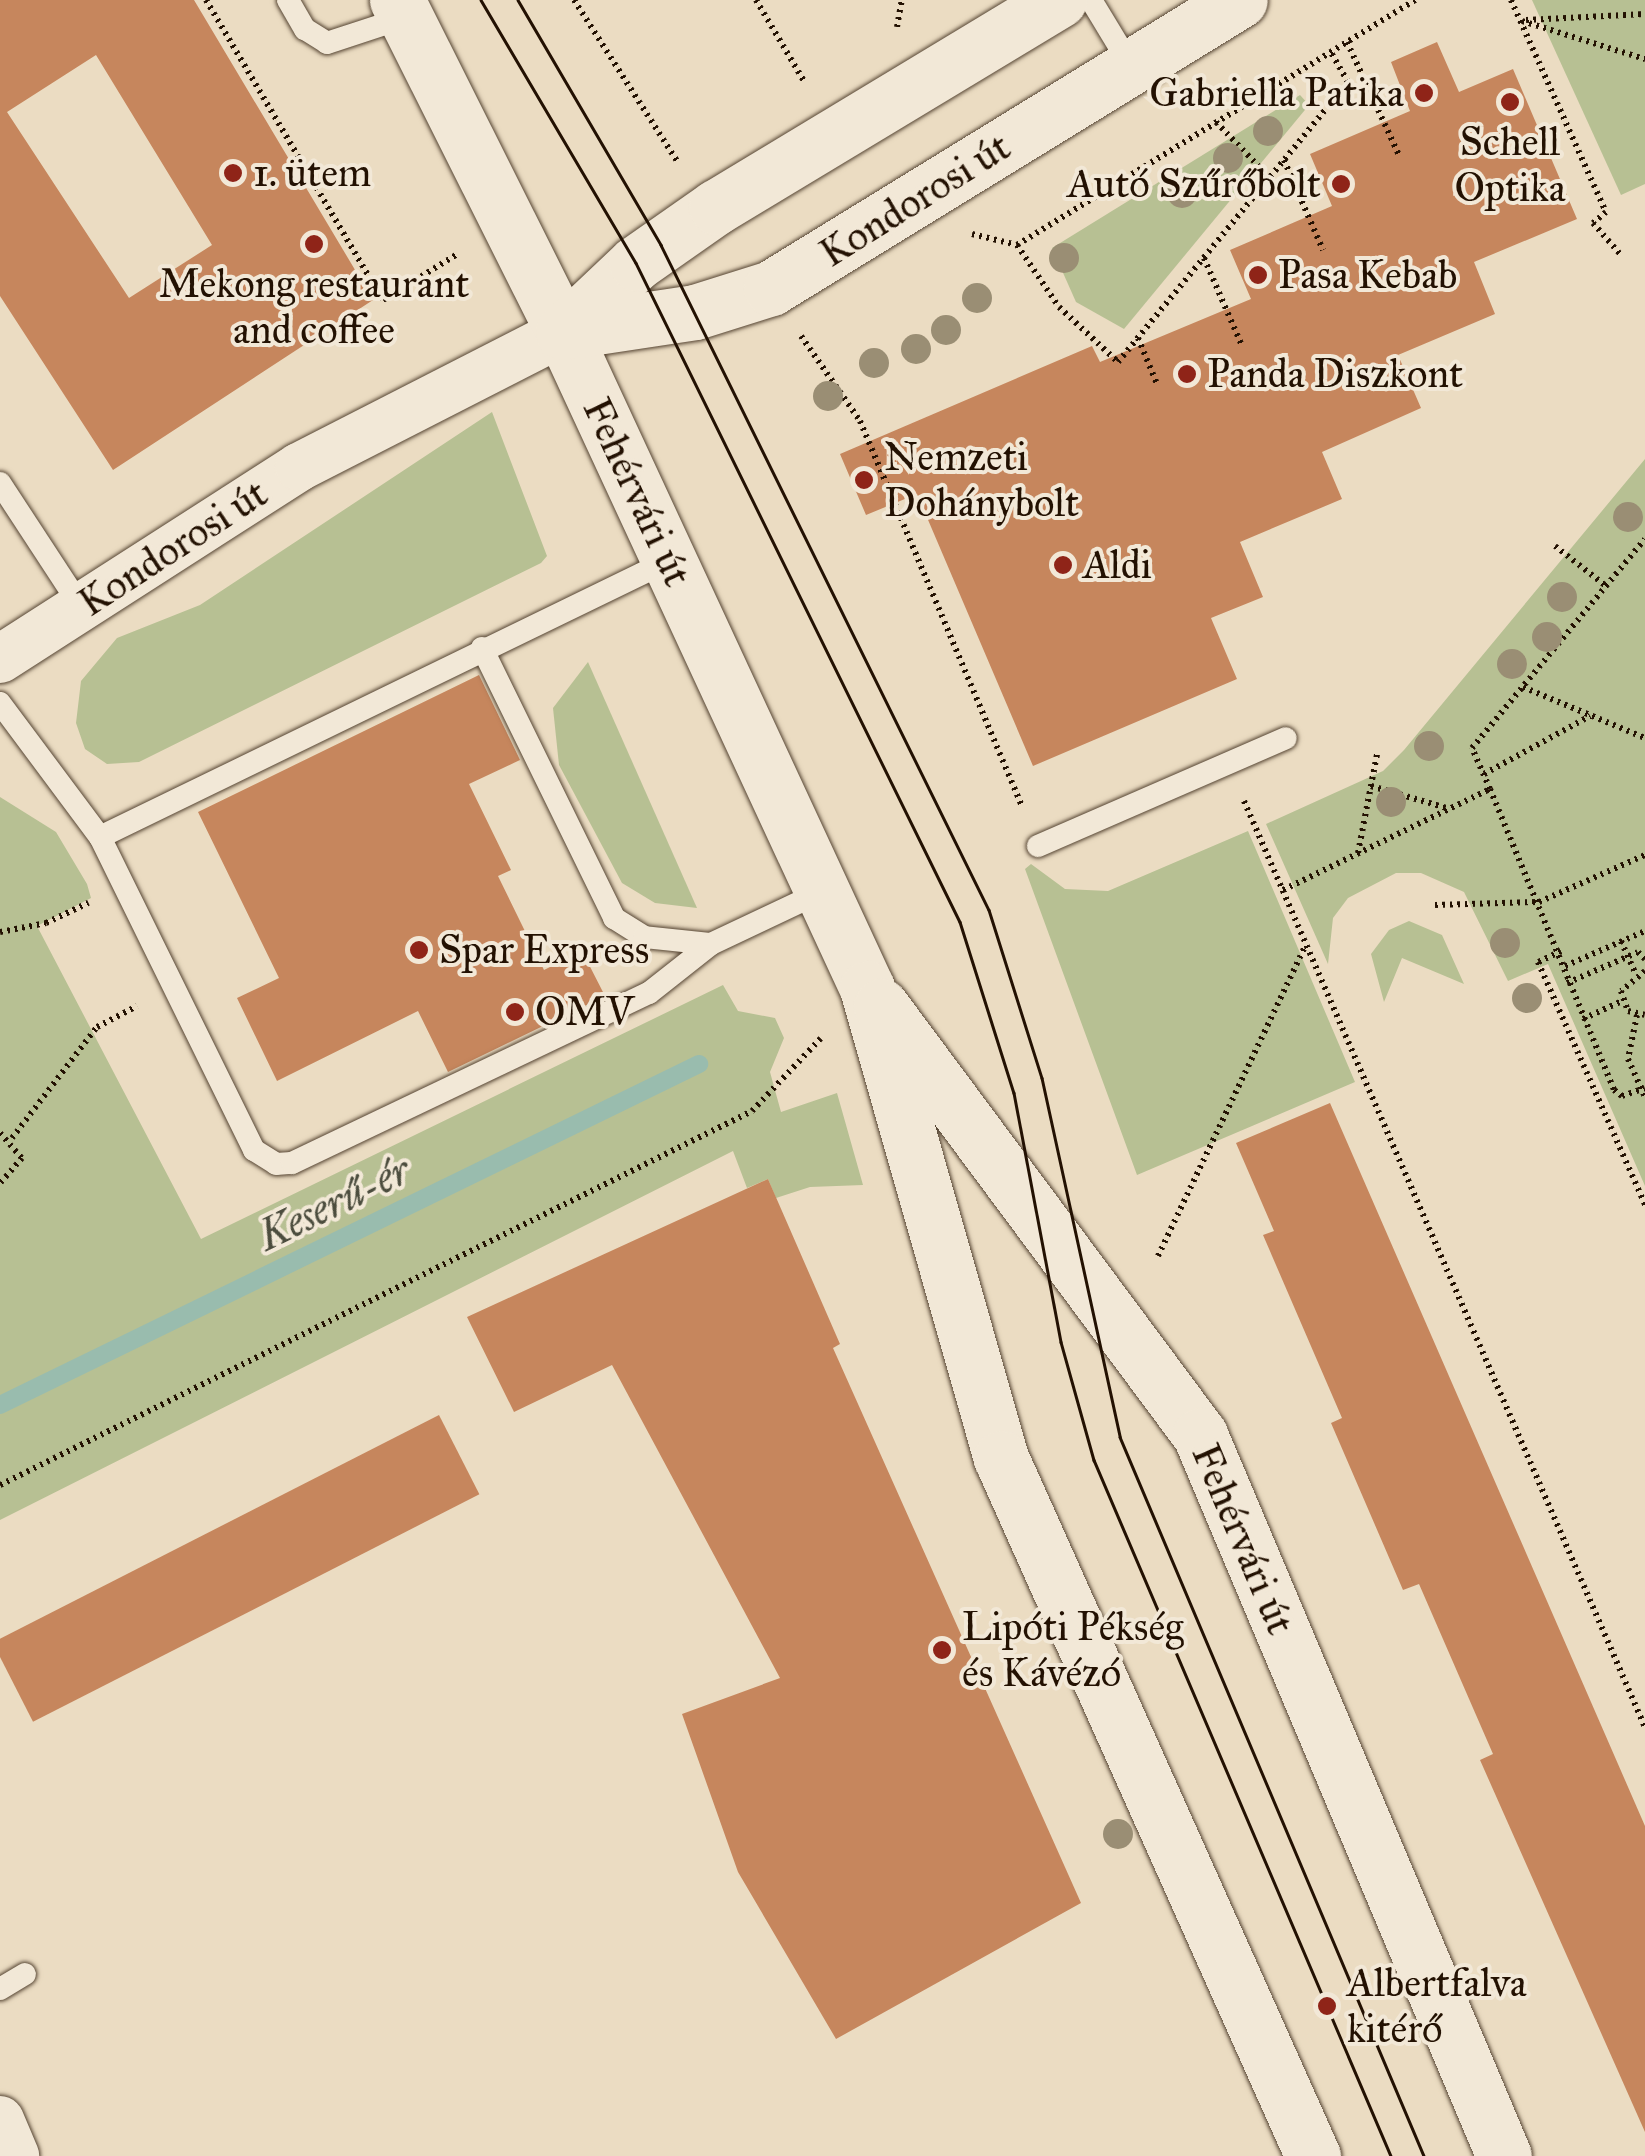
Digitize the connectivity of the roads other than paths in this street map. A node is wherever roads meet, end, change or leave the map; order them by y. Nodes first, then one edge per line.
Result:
1 (288, 0) edge
2 (1060, 0) edge
3 (1091, 0) edge
4 (1240, 0) edge
5 (402, 9) edge
6 (1132, 66) junction
7 (563, 332) junction
8 (0, 482) edge
9 (668, 561) junction
10 (82, 607) junction
11 (482, 648) junction
12 (0, 658) edge
13 (0, 703) edge
14 (1286, 738) dead end
15 (100, 837) junction
16 (1038, 846) road end
17 (821, 892) junction
18 (711, 944) junction
19 (867, 988) junction
20 (25, 1974) dead end
21 (0, 1988) edge
22 (1312, 2156) edge
23 (1504, 2156) edge

1 - 5 lane
2 - 7 street, Kondorosi út
3 - 6 lane
4 - 6 street, Kondorosi út
5 - 7 street, Fehérvári út
6 - 7 street, Kondorosi út
7 - 9 street, Fehérvári út
7 - 10 street, Kondorosi út
8 - 10 lane
9 - 11 lane
9 - 17 street, Fehérvári út
10 - 12 street, Kondorosi út
11 - 15 lane
11 - 18 lane
13 - 15 lane
14 - 16 lane
15 - 18 lane
17 - 18 lane
17 - 19 street, Fehérvári út
19 - 22 street, Fehérvári út
19 - 23 street, Fehérvári út
20 - 21 lane

